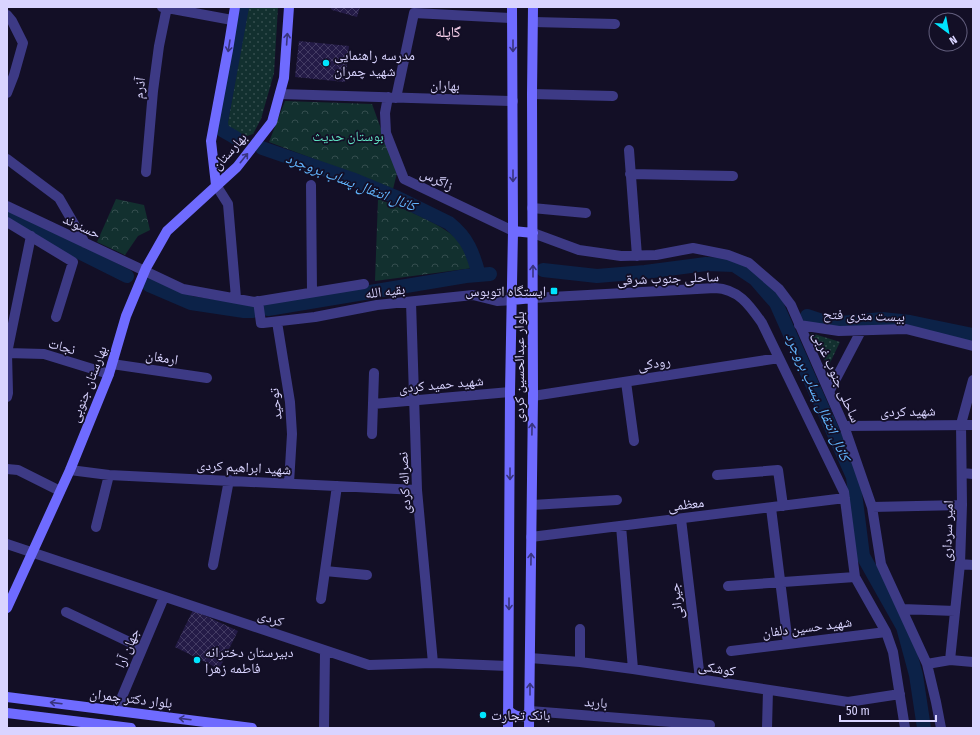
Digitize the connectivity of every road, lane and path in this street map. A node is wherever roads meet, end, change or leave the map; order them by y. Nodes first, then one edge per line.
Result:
1 (165, 7) edge
2 (234, 7) edge
3 (289, 7) edge
4 (512, 7) edge
5 (533, 7) edge
6 (445, 11) edge
7 (7, 14) edge
8 (512, 18) junction
9 (232, 20) junction
10 (533, 22) junction
11 (615, 24) dead end
12 (7, 93) edge
13 (280, 94) junction
14 (532, 94) junction
15 (613, 96) dead end
16 (392, 98) junction
17 (513, 102) junction
18 (629, 150) dead end
19 (7, 159) edge
20 (146, 172) dead end
21 (630, 174) junction
22 (733, 176) dead end
23 (216, 185) junction
24 (311, 185) dead end
25 (7, 206) edge
26 (532, 208) junction
27 (586, 213) dead end
28 (7, 222) edge
29 (513, 231) junction
30 (533, 233) junction
31 (31, 236) junction
32 (85, 243) junction
33 (637, 256) junction
34 (144, 271) junction
35 (364, 284) dead end
36 (312, 292) junction
37 (236, 298) junction
38 (533, 298) junction
39 (512, 300) junction
40 (258, 301) junction
41 (411, 302) junction
42 (56, 317) dead end
43 (277, 322) junction
44 (799, 325) junction
45 (861, 331) junction
46 (973, 346) edge
47 (7, 353) edge
48 (779, 358) junction
49 (111, 369) junction
50 (374, 373) dead end
51 (207, 378) dead end
52 (973, 380) edge
53 (626, 382) junction
54 (510, 392) junction
55 (829, 392) junction
56 (533, 396) junction
57 (7, 397) edge
58 (414, 401) junction
59 (373, 404) junction
60 (961, 424) junction
61 (973, 425) edge
62 (844, 426) junction
63 (372, 434) dead end
64 (634, 441) dead end
65 (7, 469) edge
66 (70, 470) junction
67 (962, 473) junction
68 (973, 474) edge
69 (109, 475) junction
70 (717, 476) dead end
71 (229, 480) junction
72 (289, 484) junction
73 (337, 486) junction
74 (417, 490) junction
75 (60, 492) junction
76 (845, 498) junction
77 (617, 500) dead end
78 (532, 505) junction
79 (962, 505) junction
80 (782, 506) junction
81 (872, 506) junction
82 (771, 508) junction
83 (681, 519) junction
84 (621, 526) junction
85 (96, 527) dead end
86 (531, 537) junction
87 (7, 544) edge
88 (32, 552) junction
89 (960, 564) junction
90 (973, 564) edge
91 (213, 565) dead end
92 (325, 571) junction
93 (367, 576) dead end
94 (855, 577) junction
95 (780, 582) junction
96 (728, 586) dead end
97 (164, 597) junction
98 (321, 599) dead end
99 (7, 608) edge
100 (902, 609) junction
101 (955, 611) junction
102 (66, 612) dead end
103 (580, 629) dead end
104 (886, 632) junction
105 (788, 644) junction
106 (142, 648) junction
107 (325, 651) junction
108 (731, 651) dead end
109 (530, 658) junction
110 (950, 660) junction
111 (580, 662) junction
112 (973, 662) edge
113 (433, 663) junction
114 (927, 664) junction
115 (508, 666) junction
116 (633, 669) junction
117 (700, 679) junction
118 (768, 690) junction
119 (900, 694) junction
120 (7, 697) edge
121 (508, 710) junction
122 (116, 711) junction
123 (530, 711) junction
124 (7, 713) edge
125 (661, 725) edge
126 (710, 725) dead end
127 (131, 728) edge
128 (252, 728) edge
129 (324, 728) edge
130 (508, 728) edge
131 (530, 728) edge
132 (767, 728) edge
133 (905, 728) edge
134 (941, 728) edge

1 - 9 street
1 - 20 street, آذرم
2 - 9 main road, بهارستان
13 -> 3 main road, بهارستان
4 - 8 main road, بلوار عبدالحسین کردی
5 - 10 main road, بلوار عبدالحسین کردی
6 - 8 street
6 - 16 street, زاگرس
7 - 12 street
8 -> 17 main road, بلوار عبدالحسین کردی
9 -> 23 main road, بهارستان
10 - 11 street
10 - 14 main road, بلوار عبدالحسین کردی
13 - 16 street, بهاران
23 -> 13 main road, بهارستان
14 - 15 street
14 - 26 main road, بلوار عبدالحسین کردی
16 - 17 street, بهاران
16 - 29 street, زاگرس
17 -> 29 main road, بلوار عبدالحسین کردی
18 - 21 street
19 - 32 street
21 - 22 street
21 - 33 street
23 - 34 main road, بهارستان جنوبی
23 - 37 street
24 - 36 street
25 - 32 street, حسنوند
26 - 27 street
26 - 30 main road, بلوار عبدالحسین کردی
28 - 31 street
29 - 30 main road
29 - 39 main road, بلوار عبدالحسین کردی
30 - 33 street, ساحلی جنوب غربی
38 -> 30 main road, بلوار عبدالحسین کردی
31 - 42 street
31 - 47 street
32 - 34 street, حسنوند
33 - 44 street, ساحلی جنوب غربی
34 - 37 street, حسنوند
34 - 49 main road, بهارستان جنوبی
35 - 36 street, حسنوند
36 - 40 street, حسنوند
37 - 40 street, حسنوند
38 - 39 main road
38 - 48 street, ساحلی جنوب شرقی
38 - 56 main road, بلوار عبدالحسین کردی
39 - 41 street, بقیه الله
39 - 54 main road, بلوار عبدالحسین کردی
40 - 43 street, بقیه الله
41 - 43 street, بقیه الله
41 - 58 street, نصراله کردی
43 - 72 street, توحید
44 - 45 street, بیست متری فتح
44 - 55 street, ساحلی جنوب غربی
45 - 46 street, بیست متری فتح
45 - 55 street
47 - 49 street, نجات
47 - 57 street
48 - 53 street, رودکی
48 - 76 street, ساحلی جنوب شرقی
49 - 51 street, ارمغان
49 - 66 main road, بهارستان جنوبی
50 - 59 street
52 - 60 street, امیر سرداری
53 - 56 street, رودکی
53 - 64 street
54 - 58 street, شهید حمید کردی
54 -> 115 main road, بلوار عبدالحسین کردی
55 - 62 street, ساحلی جنوب غربی
78 -> 56 main road, بلوار عبدالحسین کردی
58 - 59 street, شهید حمید کردی
58 - 74 street, نصراله کردی
59 - 63 street
60 - 61 street, شهید کردی
60 - 62 street, شهید کردی
60 - 67 street, امیر سرداری
62 - 81 street, ساحلی جنوب غربی
65 - 75 street
66 - 69 street, شهید ابراهیم کردی
66 - 75 main road, بهارستان جنوبی
67 - 68 street
67 - 79 street, امیر سرداری
69 - 71 street, شهید ابراهیم کردی
69 - 85 street
70 - 80 street
71 - 72 street, شهید ابراهیم کردی
71 - 91 street
72 - 73 street, شهید ابراهیم کردی
73 - 74 street, شهید ابراهیم کردی
73 - 92 street
74 - 113 street, نصراله کردی
75 - 88 main road, بهارستان جنوبی
76 - 80 street, معظمی
76 - 94 street, ساحلی جنوب شرقی
77 - 78 street
78 - 86 main road, بلوار عبدالحسین کردی
79 - 81 street
79 - 89 street, امیر سرداری
80 - 82 street, معظمی
81 - 100 street, ساحلی جنوب غربی
82 - 83 street, معظمی
82 - 95 street
83 - 84 street, معظمی
83 - 117 street, جیرانی
84 - 86 street, معظمی
84 - 116 street
109 -> 86 main road, بلوار عبدالحسین کردی
87 - 88 street, کردی
88 - 97 street, کردی
88 - 99 main road, بهارستان جنوبی
89 - 90 street
89 - 101 street, امیر سرداری
92 - 93 street
92 - 98 street
94 - 95 street
94 - 104 street, ساحلی جنوب شرقی
95 - 96 street
95 - 105 street
97 - 106 street, جهان آرا
97 - 107 street, کردی
100 - 101 street
100 - 114 street, ساحلی جنوب غربی
101 - 110 street, امیر سرداری
102 - 106 street
103 - 111 street
104 - 105 street, شهید حسین دلفان
104 - 119 street, ساحلی جنوب شرقی
105 - 108 street, شهید حسین دلفان
106 - 122 street, جهان آرا
107 - 113 street, کردی
107 - 129 street
109 - 111 street, کوشکی
123 -> 109 main road, بلوار عبدالحسین کردی
110 - 112 street
110 - 114 street
111 - 116 street, کوشکی
113 - 115 street, کردی
114 - 134 street, ساحلی جنوب غربی
115 - 121 main road, بلوار عبدالحسین کردی
116 - 117 street, کوشکی
117 - 118 street, کوشکی
118 - 119 street, کوشکی
118 - 132 street
119 - 133 street, ساحلی جنوب شرقی
122 -> 120 main road, بلوار دکتر چمران
121 - 123 main road
121 - 130 main road, بلوار عبدالحسین کردی
128 -> 122 main road, بلوار دکتر چمران
123 - 125 street, باربد
123 - 131 main road, بلوار عبدالحسین کردی
124 - 127 main road
125 - 126 street, باربد

